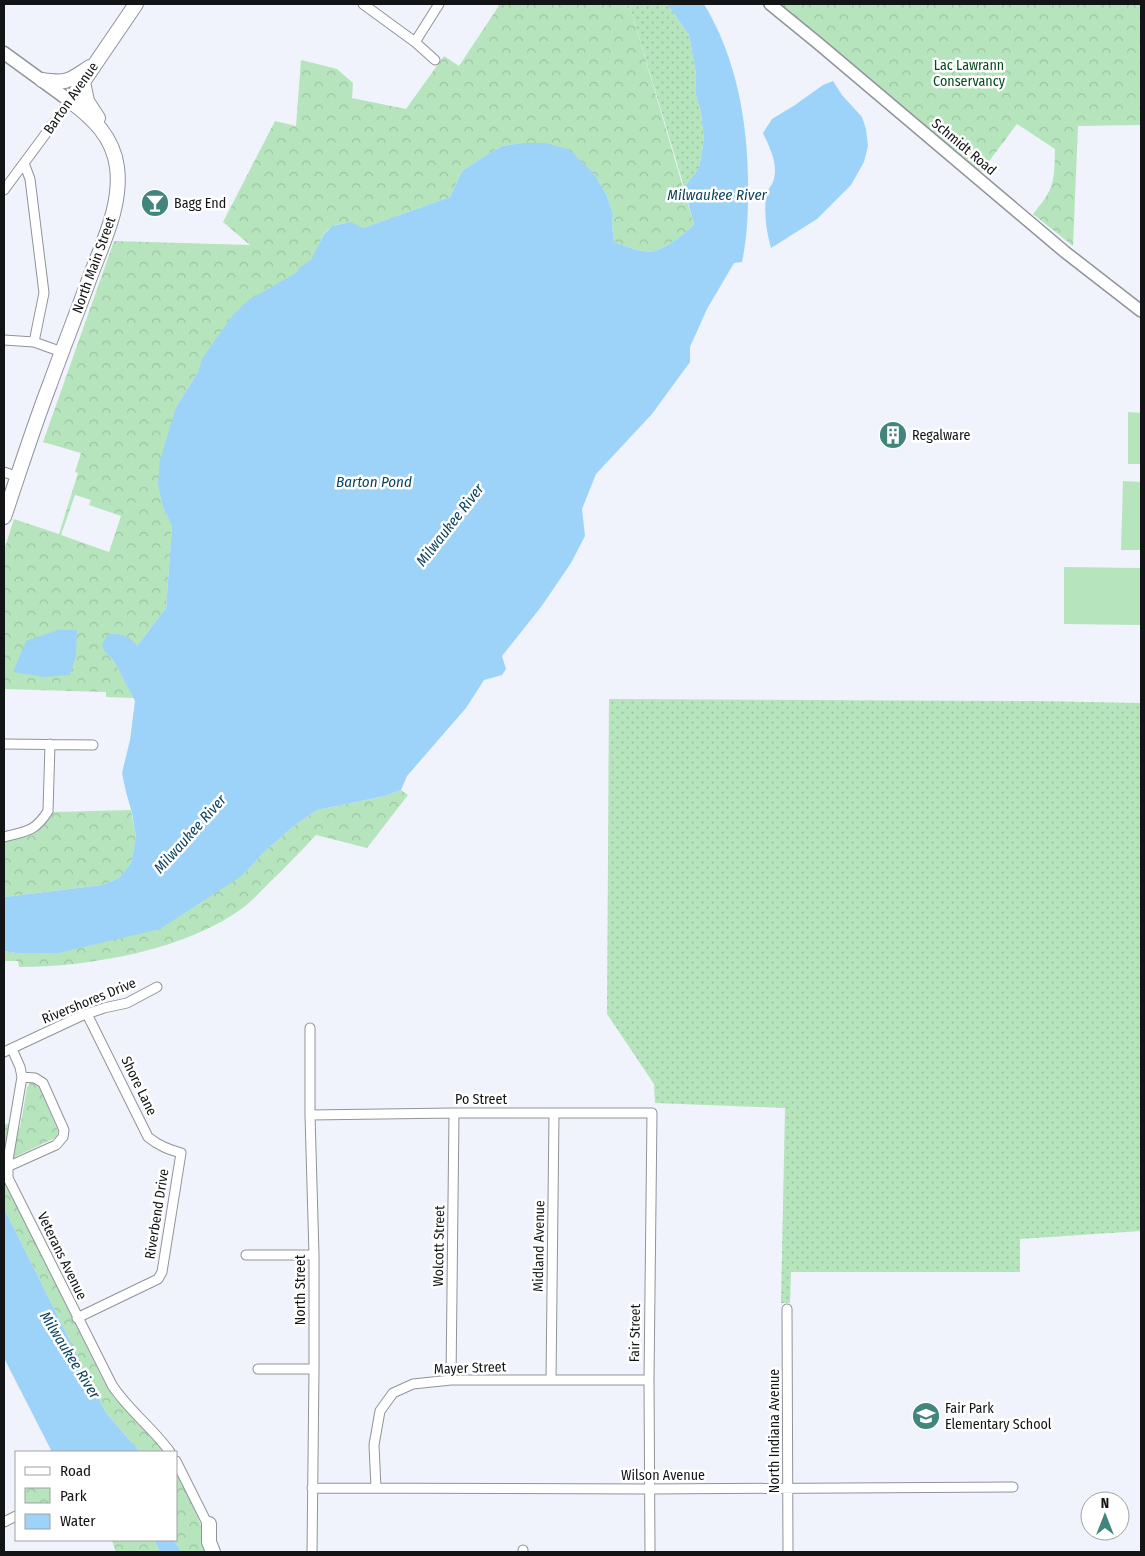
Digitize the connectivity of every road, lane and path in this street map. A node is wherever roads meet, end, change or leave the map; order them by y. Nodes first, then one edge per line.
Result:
1 (136, 4) edge
2 (363, 4) edge
3 (439, 4) edge
4 (770, 4) edge
5 (415, 42) junction
6 (4, 52) edge
7 (435, 60) dead end
8 (95, 64) junction
9 (42, 80) junction
10 (83, 82) junction
11 (70, 101) junction
12 (103, 132) junction
13 (24, 163) junction
14 (4, 190) edge
15 (1141, 311) edge
16 (4, 340) edge
17 (34, 342) junction
18 (62, 352) junction
19 (4, 472) edge
20 (18, 477) junction
21 (4, 518) edge
22 (4, 744) edge
23 (50, 744) junction
24 (93, 745) dead end
25 (4, 837) edge
26 (157, 987) dead end
27 (88, 1014) junction
28 (310, 1028) dead end
29 (8, 1050) edge
30 (22, 1077) junction
31 (454, 1113) junction
32 (554, 1113) junction
33 (652, 1113) joint
34 (310, 1115) junction
35 (181, 1153) joint
36 (7, 1167) junction
37 (246, 1255) dead end
38 (314, 1255) junction
39 (787, 1309) dead end
40 (78, 1318) junction
41 (258, 1369) dead end
42 (314, 1369) junction
43 (451, 1380) junction
44 (551, 1380) junction
45 (649, 1380) junction
46 (169, 1451) edge
47 (178, 1465) edge
48 (1013, 1487) dead end
49 (312, 1488) junction
50 (376, 1488) junction
51 (788, 1488) junction
52 (649, 1489) junction
53 (209, 1524) junction
54 (213, 1552) edge
55 (219, 1552) edge
56 (312, 1552) edge
57 (650, 1552) edge
58 (788, 1552) edge

1 - 8 main road, Barton Avenue
2 - 5 street
3 - 5 street
4 - 15 street, Schmidt Road
5 - 7 street
6 - 9 main road, North Main Street
8 - 9 main road
8 - 10 main road, Barton Avenue
9 - 11 main road, North Main Street
10 - 11 main road, Barton Avenue
10 - 12 main road
11 - 12 main road, North Main Street
11 - 13 street, Barton Avenue
12 - 18 main road, North Main Street
13 - 14 street, Barton Avenue
13 - 17 street
16 - 17 street
17 - 18 street
18 - 20 main road, North Main Street
19 - 20 street
20 - 21 main road, North Main Street
22 - 23 street
23 - 24 street
23 - 25 street
26 - 27 street, Rivershores Drive
27 - 29 street, Rivershores Drive
27 - 35 street, Shore Lane
28 - 34 street, North Street
29 - 30 street, Veterans Avenue
30 - 36 street, Veterans Avenue
30 - 36 street
31 - 32 street, Po Street
31 - 34 street, Po Street
31 - 43 street, Wolcott Street
32 - 33 street, Po Street
32 - 44 street, Midland Avenue
33 - 45 street, Fair Street
34 - 38 street, North Street
35 - 40 street, Riverbend Drive
36 - 40 street, Veterans Avenue
37 - 38 street
38 - 42 street, North Street
39 - 51 street, North Indiana Avenue
40 - 46 street, Veterans Avenue
41 - 42 street
42 - 49 street, North Street
43 - 44 street, Mayer Street
43 - 50 street, Mayer Street
44 - 45 street, Mayer Street
45 - 52 street, Fair Street
47 - 53 street
48 - 51 street, Wilson Avenue
49 - 50 street, Wilson Avenue
49 - 56 street, North Street
50 - 52 street, Wilson Avenue
51 - 52 street, Wilson Avenue
51 - 58 street, North Indiana Avenue
52 - 57 street, Fair Street
53 - 54 main road
53 - 55 street

